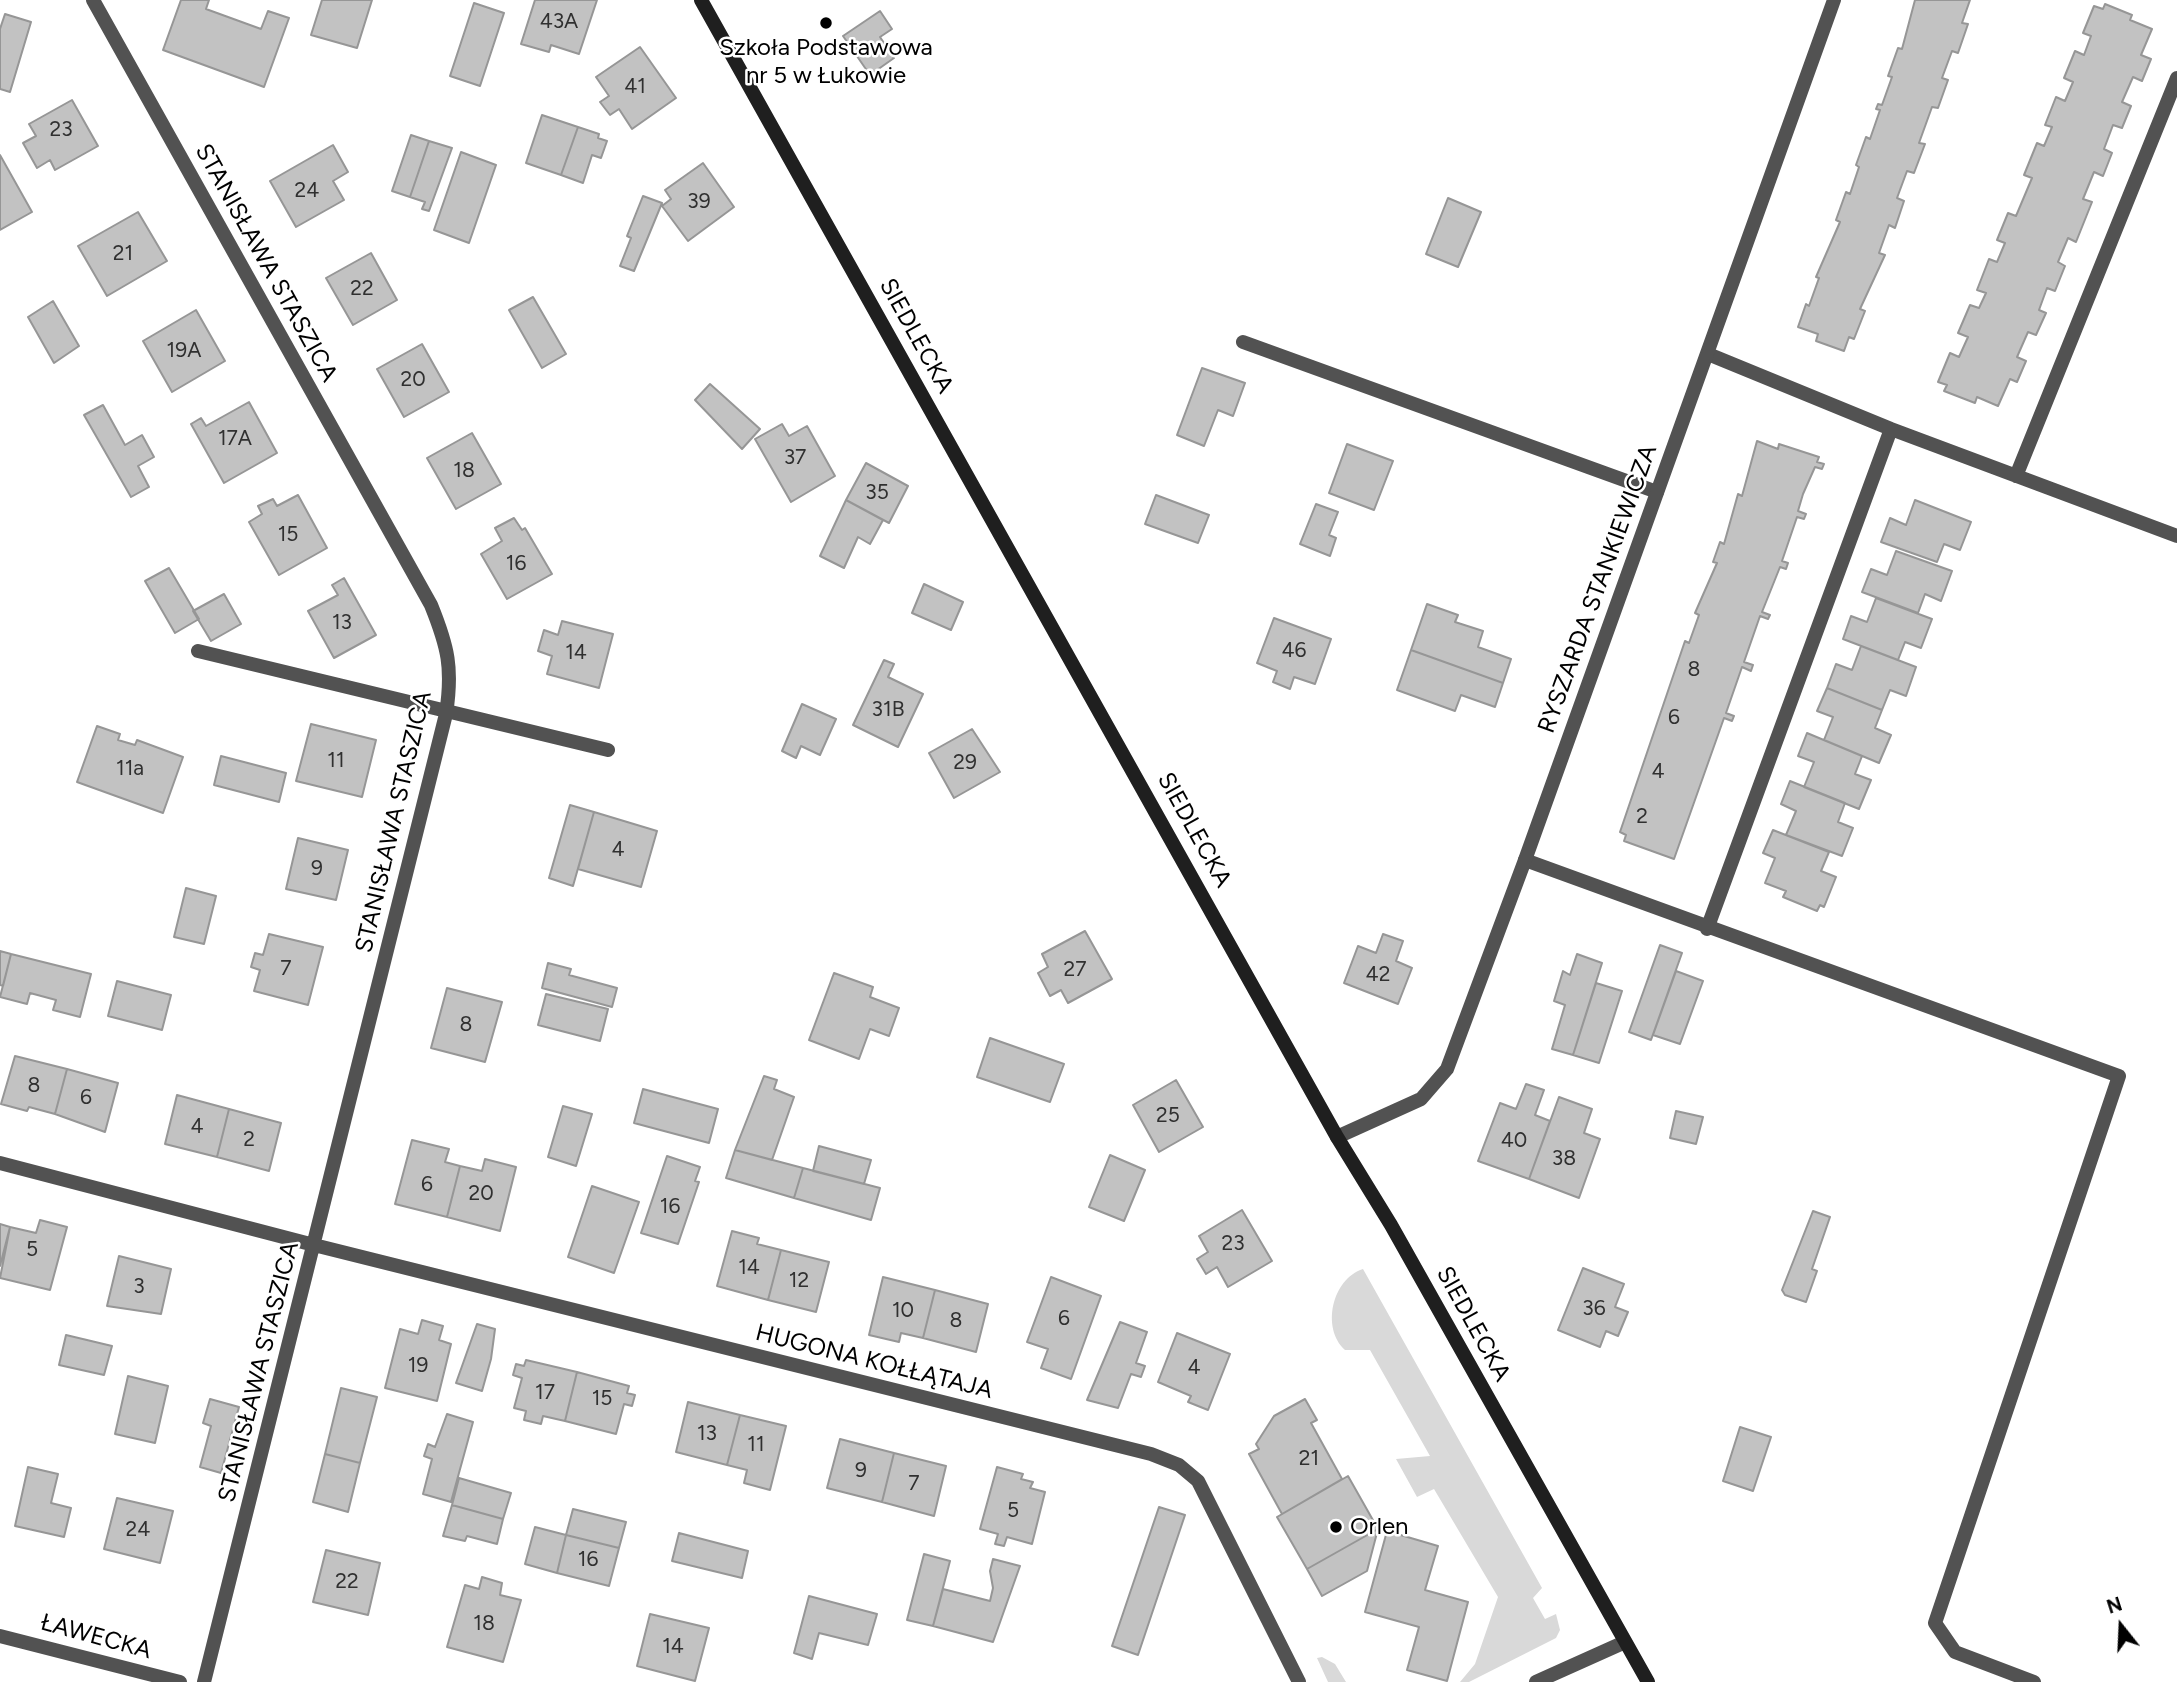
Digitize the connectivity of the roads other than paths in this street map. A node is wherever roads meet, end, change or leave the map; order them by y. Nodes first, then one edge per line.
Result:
1 (93, 0) edge
2 (701, 0) edge
3 (1834, 0) edge
4 (2177, 78) edge
5 (1243, 342) dead end
6 (1708, 354) junction
7 (1891, 429) junction
8 (2016, 476) junction
9 (1657, 492) junction
10 (2177, 536) edge
11 (198, 651) dead end
12 (446, 714) junction
13 (608, 750) dead end
14 (1525, 860) junction
15 (1707, 929) junction
16 (1337, 1137) junction
17 (0, 1163) edge
18 (314, 1245) junction
19 (0, 1636) edge
20 (1625, 1642) junction
21 (180, 1682) edge
22 (204, 1682) edge
23 (1298, 1682) edge
24 (1536, 1682) edge
25 (1648, 1682) edge
26 (2034, 1682) edge

1 - 12 street, STANISŁAWA STASZICA
2 - 16 main road, SIEDLECKA
3 - 6 street, RYSZARDA STANKIEWICZA
4 - 8 street
5 - 9 street
6 - 7 street
6 - 9 street, RYSZARDA STANKIEWICZA
7 - 8 street
7 - 15 street
8 - 10 street
9 - 14 street, RYSZARDA STANKIEWICZA
11 - 12 street
12 - 13 street
12 - 18 street, STANISŁAWA STASZICA
14 - 15 street
14 - 16 street, RYSZARDA STANKIEWICZA
15 - 26 street
16 - 20 main road, SIEDLECKA
17 - 18 street, HUGONA KOŁŁĄTAJA
18 - 22 street, STANISŁAWA STASZICA
18 - 23 street, HUGONA KOŁŁĄTAJA
19 - 21 street, ŁAWECKA
20 - 24 street
20 - 25 main road, SIEDLECKA

